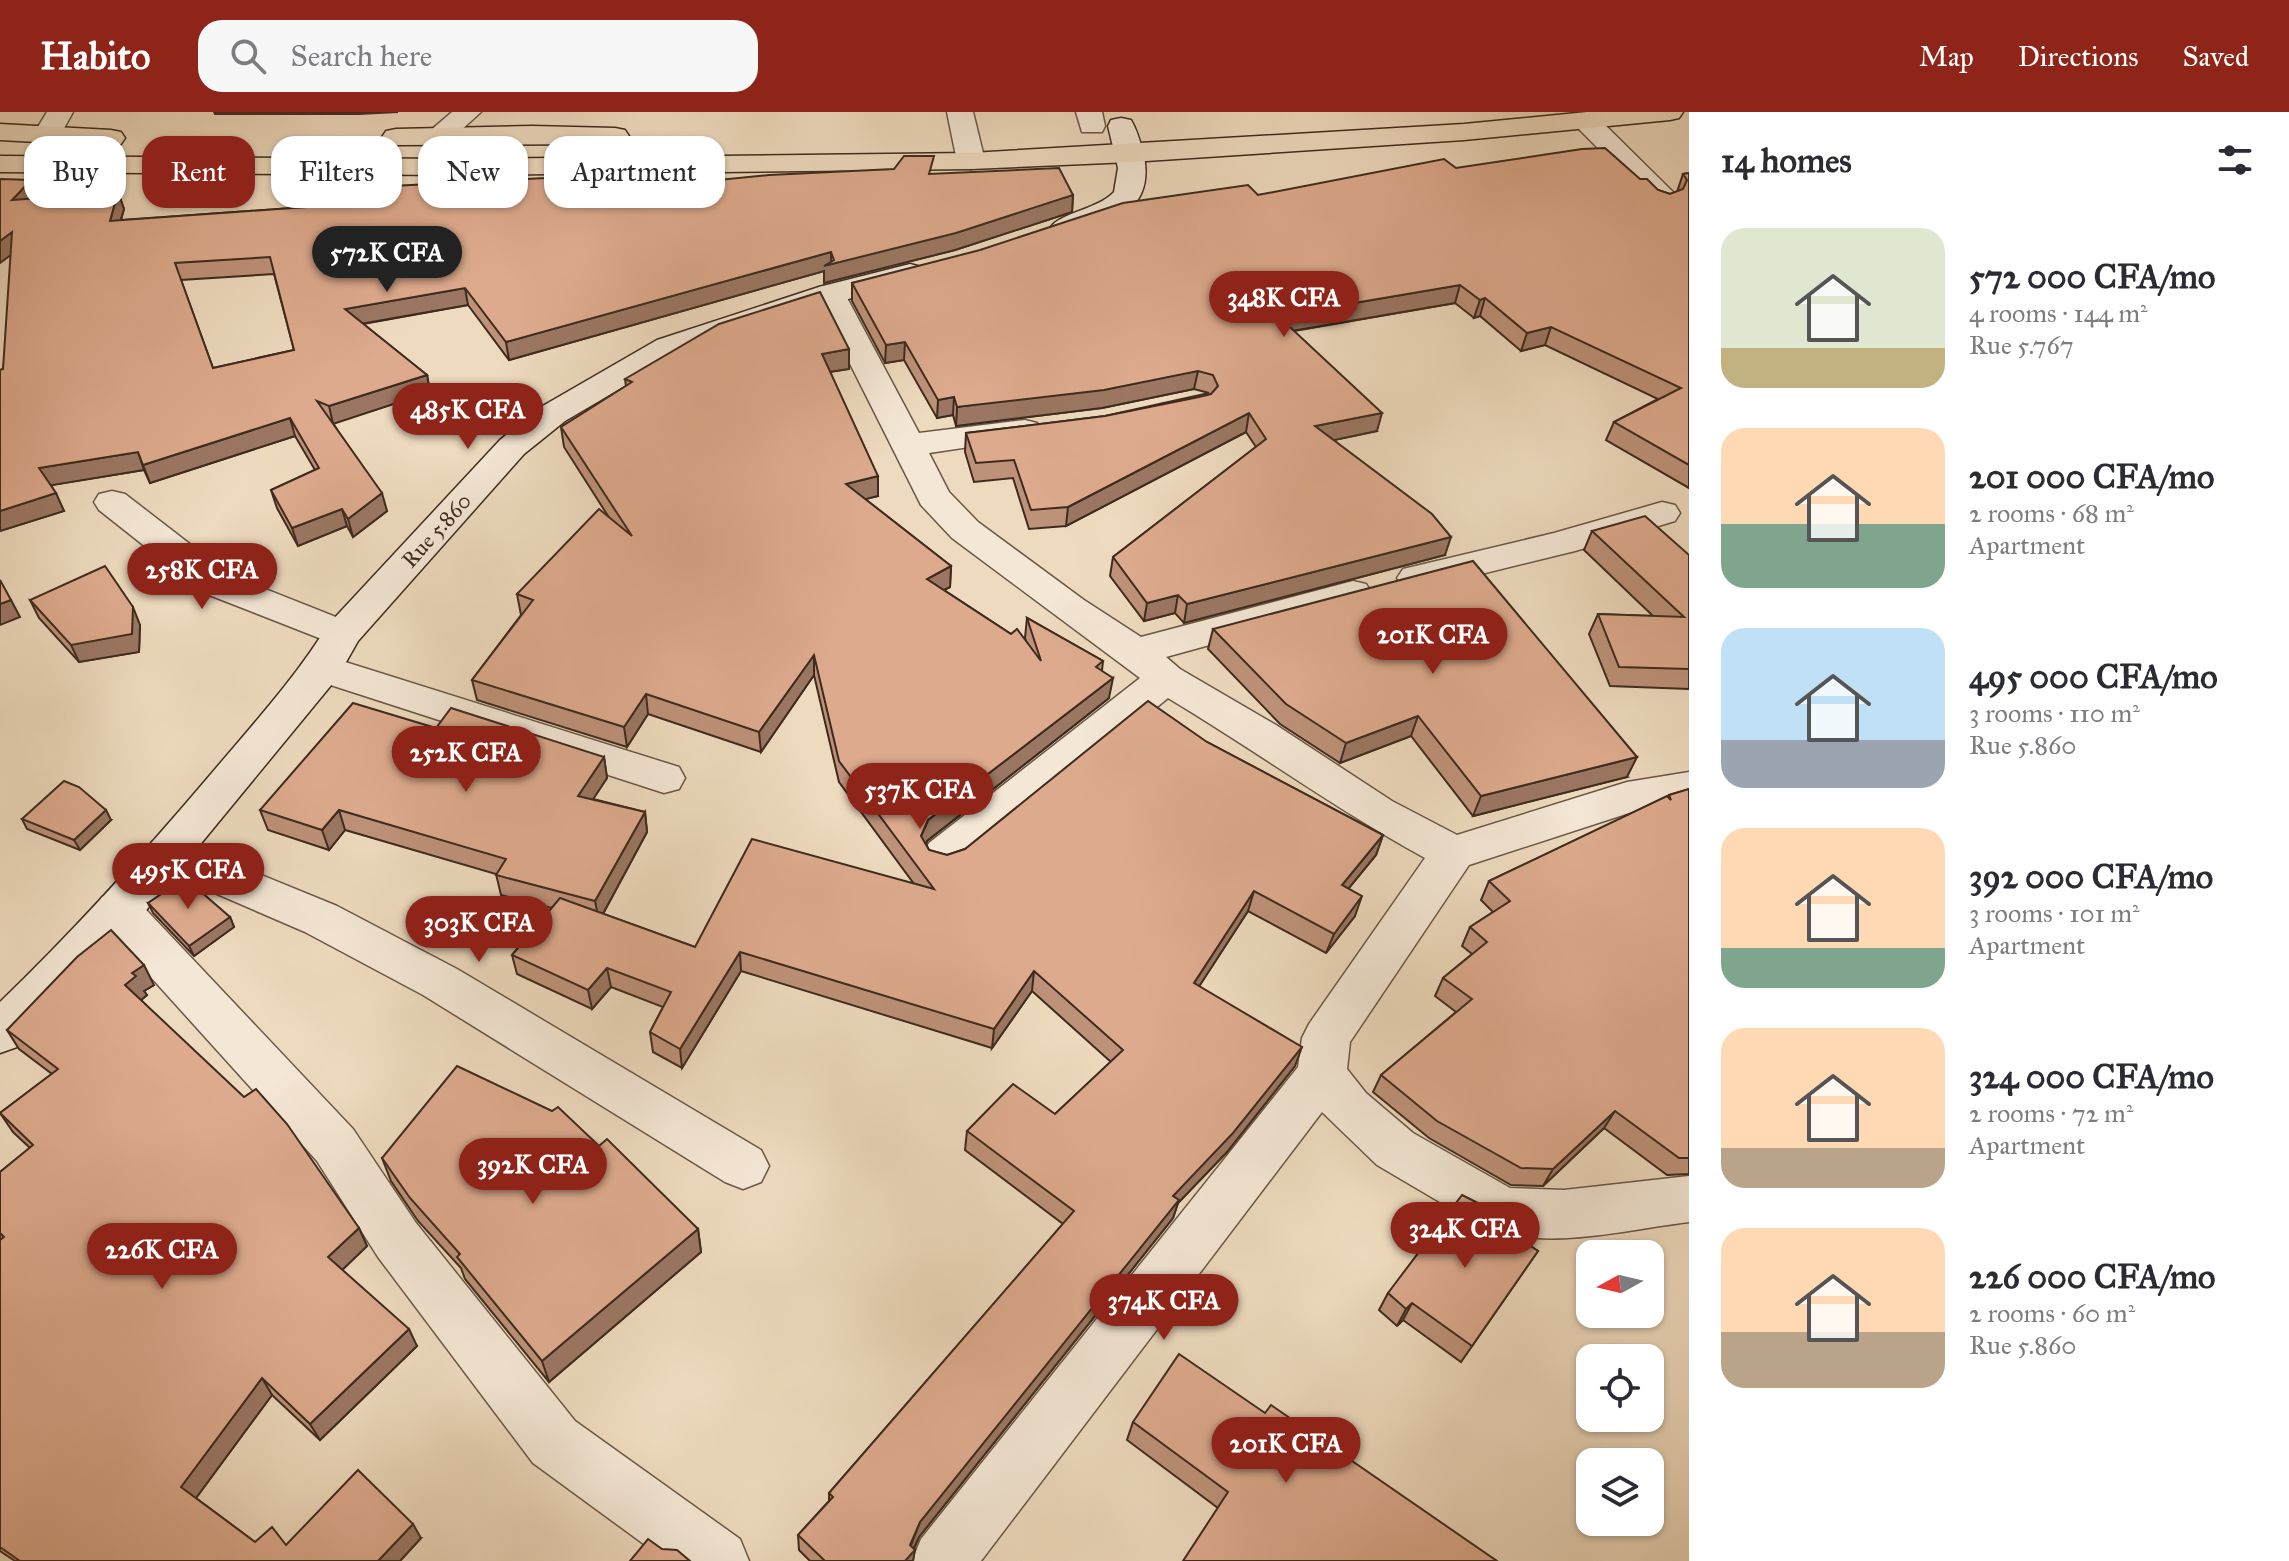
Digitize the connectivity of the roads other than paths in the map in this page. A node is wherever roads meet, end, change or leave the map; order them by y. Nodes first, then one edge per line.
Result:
1 (468, 112) edge
2 (1405, 112) edge
3 (1670, 112) edge
4 (1244, 120) dead end
5 (1586, 121) junction
6 (54, 123) edge
7 (1061, 128) dead end
8 (1117, 129) edge
9 (0, 132) edge
10 (997, 132) dead end
11 (934, 134) dead end
12 (854, 135) dead end
13 (438, 136) edge
14 (469, 136) edge
15 (634, 136) dead end
16 (966, 136) edge
17 (725, 137) edge
18 (139, 138) dead end
19 (0, 164) edge
20 (1664, 199) edge
21 (1036, 237) edge
22 (936, 267) edge
23 (830, 294) junction
24 (1061, 425) edge
25 (908, 445) junction
26 (112, 502) dead end
27 (1662, 513) dead end
28 (333, 651) junction
29 (1150, 666) junction
30 (664, 778) dead end
31 (1689, 787) edge
32 (1453, 853) junction
33 (168, 854) junction
34 (945, 855) edge
35 (118, 910) junction
36 (0, 1033) edge
37 (1322, 1074) junction
38 (743, 1166) dead end
39 (1689, 1199) edge
40 (718, 1561) edge
41 (943, 1561) edge

1 - 13 street
2 - 4 highway
3 - 5 highway
5 - 8 highway
5 - 20 street
6 - 9 highway
6 - 18 highway
7 - 8 highway
8 - 16 highway
8 - 21 street
10 - 16 highway
11 - 16 highway
12 - 17 highway
14 - 15 highway
16 - 19 highway
22 - 23 street, Rue 5.860
23 - 25 street
23 - 28 street, Rue 5.860
24 - 25 street
25 - 29 street
26 - 28 street
27 - 29 street
28 - 30 street
28 - 33 street, Rue 5.860
29 - 32 street
29 - 34 street
31 - 32 street
32 - 37 street
33 - 35 street, Rue 5.860
33 - 38 street
35 - 36 street, Rue 5.860
35 - 40 street
37 - 39 street
37 - 41 street

